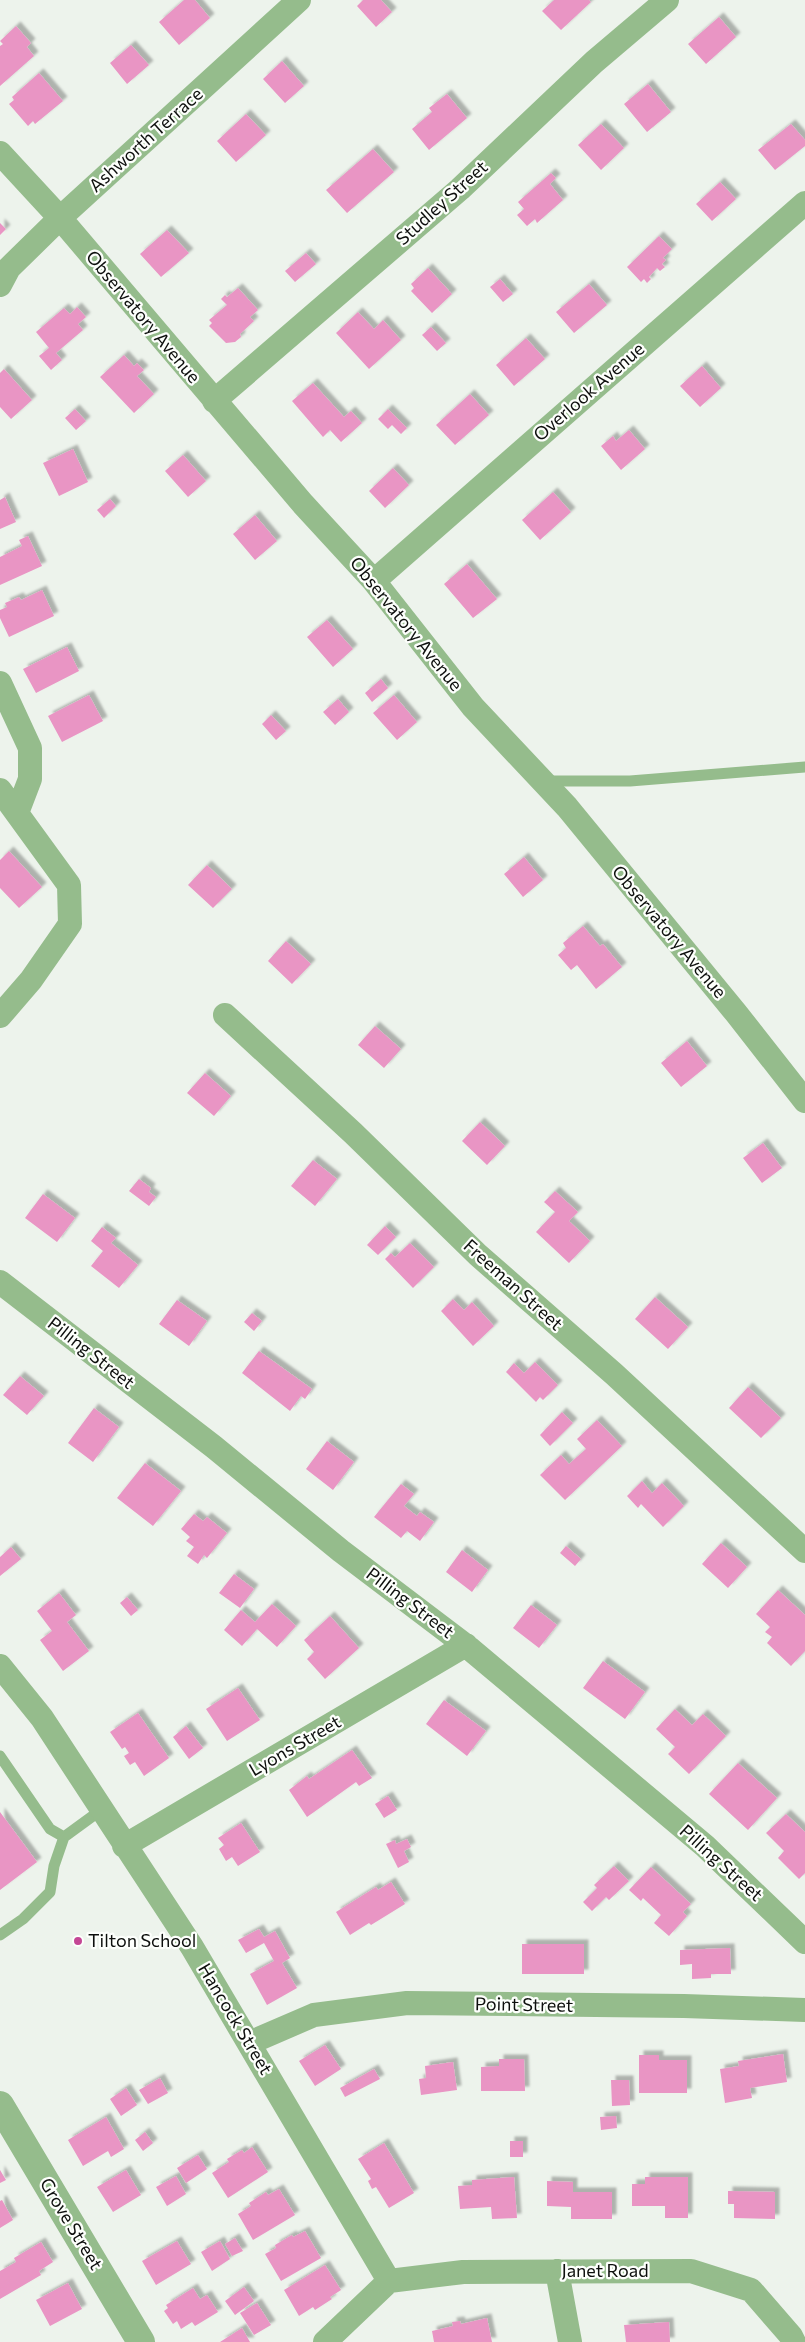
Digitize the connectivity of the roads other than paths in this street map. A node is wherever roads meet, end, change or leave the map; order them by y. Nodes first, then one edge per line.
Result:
1 (299, 0) edge
2 (666, 0) edge
3 (0, 153) edge
4 (805, 203) edge
5 (60, 218) junction
6 (0, 285) edge
7 (214, 400) junction
8 (374, 582) junction
9 (0, 682) edge
10 (805, 767) edge
11 (542, 781) junction
12 (0, 790) edge
13 (17, 813) junction
14 (225, 1015) dead end
15 (0, 1016) edge
16 (805, 1101) edge
17 (0, 1282) edge
18 (805, 1551) edge
19 (466, 1645) junction
20 (0, 1666) edge
21 (0, 1756) edge
22 (101, 1810) junction
23 (64, 1838) junction
24 (124, 1846) junction
25 (0, 1935) edge
26 (805, 1942) edge
27 (805, 2010) edge
28 (249, 2043) junction
29 (0, 2105) edge
30 (557, 2271) junction
31 (390, 2281) junction
32 (141, 2342) edge
33 (325, 2342) edge
34 (570, 2342) edge
35 (794, 2342) edge

1 - 5 street, Ashworth Terrace
2 - 7 street, Studley Street
3 - 5 street, Observatory Avenue
4 - 8 street, Overlook Avenue
5 - 6 street, Ashworth Terrace
5 - 7 street, Observatory Avenue
7 - 8 street, Observatory Avenue
8 - 11 street, Observatory Avenue
9 - 13 street
10 - 11 lane
11 - 16 street, Observatory Avenue
12 - 13 street
13 - 15 street
14 - 18 street, Freeman Street
17 - 19 street, Pilling Street
19 - 24 street, Lyons Street
19 - 26 street, Pilling Street
20 - 22 street, Hancock Street
21 - 23 lane
22 - 23 lane
22 - 24 street, Hancock Street
23 - 25 lane
24 - 28 street, Hancock Street
27 - 28 street, Point Street
28 - 31 street, Hancock Street
29 - 32 street, Grove Street
30 - 31 street, Janet Road
30 - 34 street
30 - 35 street, Janet Road
31 - 33 street

